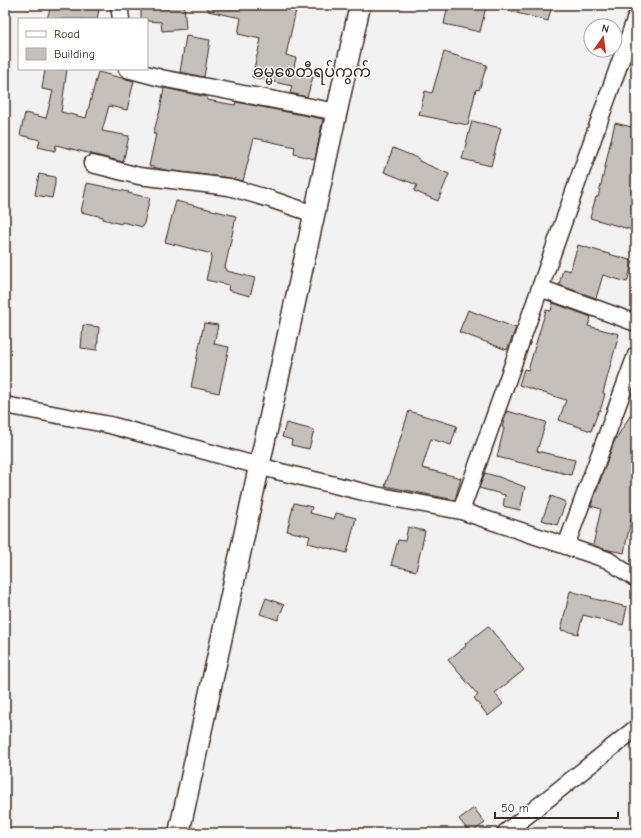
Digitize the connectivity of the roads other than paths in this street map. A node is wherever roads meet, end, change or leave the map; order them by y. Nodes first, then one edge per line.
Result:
1 (119, 5) edge
2 (360, 5) edge
3 (636, 17) edge
4 (121, 18) edge
5 (131, 70) edge
6 (337, 112) junction
7 (92, 164) dead end
8 (314, 214) junction
9 (540, 288) junction
10 (636, 323) edge
11 (636, 355) edge
12 (5, 405) edge
13 (259, 466) junction
14 (461, 512) junction
15 (566, 546) junction
16 (636, 579) edge
17 (636, 728) edge
18 (508, 832) edge
19 (179, 833) edge

1 - 4 street
2 - 6 street
3 - 9 street
5 - 6 street
6 - 8 street
7 - 8 street
8 - 13 street
9 - 10 street
9 - 14 street
11 - 15 street
12 - 13 street
13 - 14 street
13 - 19 street
14 - 15 street
15 - 16 street
17 - 18 street

